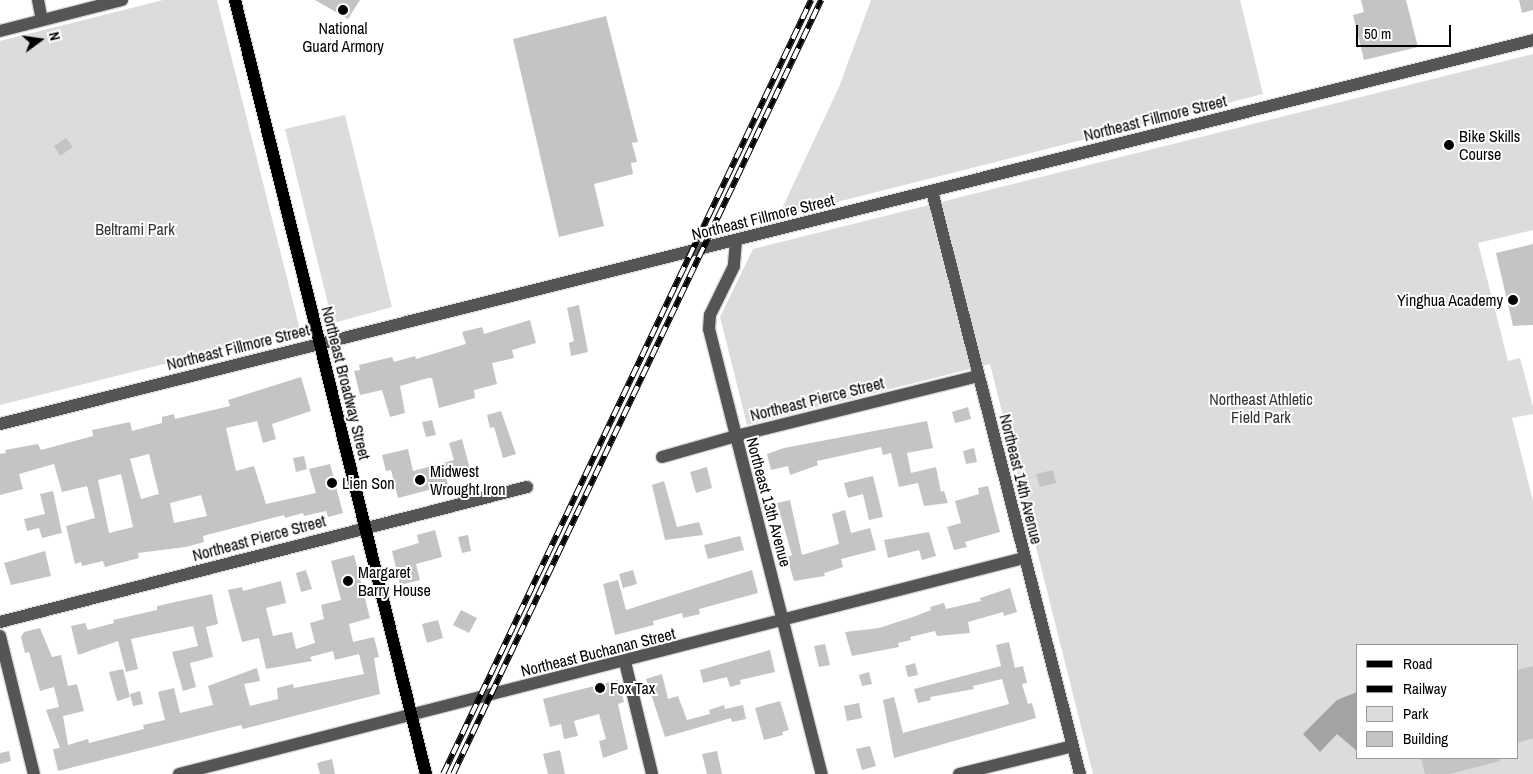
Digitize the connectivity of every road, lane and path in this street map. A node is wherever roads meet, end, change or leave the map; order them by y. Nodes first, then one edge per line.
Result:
1 (38, 0) edge
2 (122, 0) edge
3 (235, 0) edge
4 (42, 20) junction
5 (0, 31) edge
6 (1533, 40) edge
7 (932, 191) junction
8 (736, 241) junction
9 (319, 343) junction
10 (979, 376) junction
11 (0, 424) edge
12 (736, 436) junction
13 (662, 457) dead end
14 (527, 487) dead end
15 (365, 527) junction
16 (1024, 558) junction
17 (0, 622) edge
18 (784, 622) junction
19 (0, 636) edge
20 (625, 662) junction
21 (412, 715) junction
22 (1073, 746) junction
23 (34, 774) edge
24 (179, 774) edge
25 (426, 774) edge
26 (652, 774) edge
27 (822, 774) edge
28 (959, 774) edge
29 (1080, 774) edge

1 - 4 street
2 - 4 street
3 - 9 main road, Northeast Broadway Street
4 - 5 street
6 - 7 street, Northeast Fillmore Street
7 - 8 street, Northeast Fillmore Street
7 - 10 street, Northeast 14th Avenue
8 - 9 street, Northeast Fillmore Street
8 - 12 street, Northeast 13th Avenue
9 - 11 street, Northeast Fillmore Street
9 - 15 main road, Northeast Broadway Street
10 - 12 street, Northeast Pierce Street
10 - 16 street, Northeast 14th Avenue
12 - 13 street, Northeast Pierce Street
12 - 18 street, Northeast 13th Avenue
14 - 15 street, Northeast Pierce Street
15 - 17 street, Northeast Pierce Street
15 - 21 main road, Northeast Broadway Street
16 - 18 street, Northeast Buchanan Street
16 - 22 street, Northeast 14th Avenue
18 - 20 street, Northeast Buchanan Street
18 - 27 street, Northeast 13th Avenue
19 - 23 street
20 - 21 street, Northeast Buchanan Street
20 - 26 street
21 - 24 street, Northeast Buchanan Street
21 - 25 main road, Northeast Broadway Street
22 - 28 street
22 - 29 street, Northeast 14th Avenue

